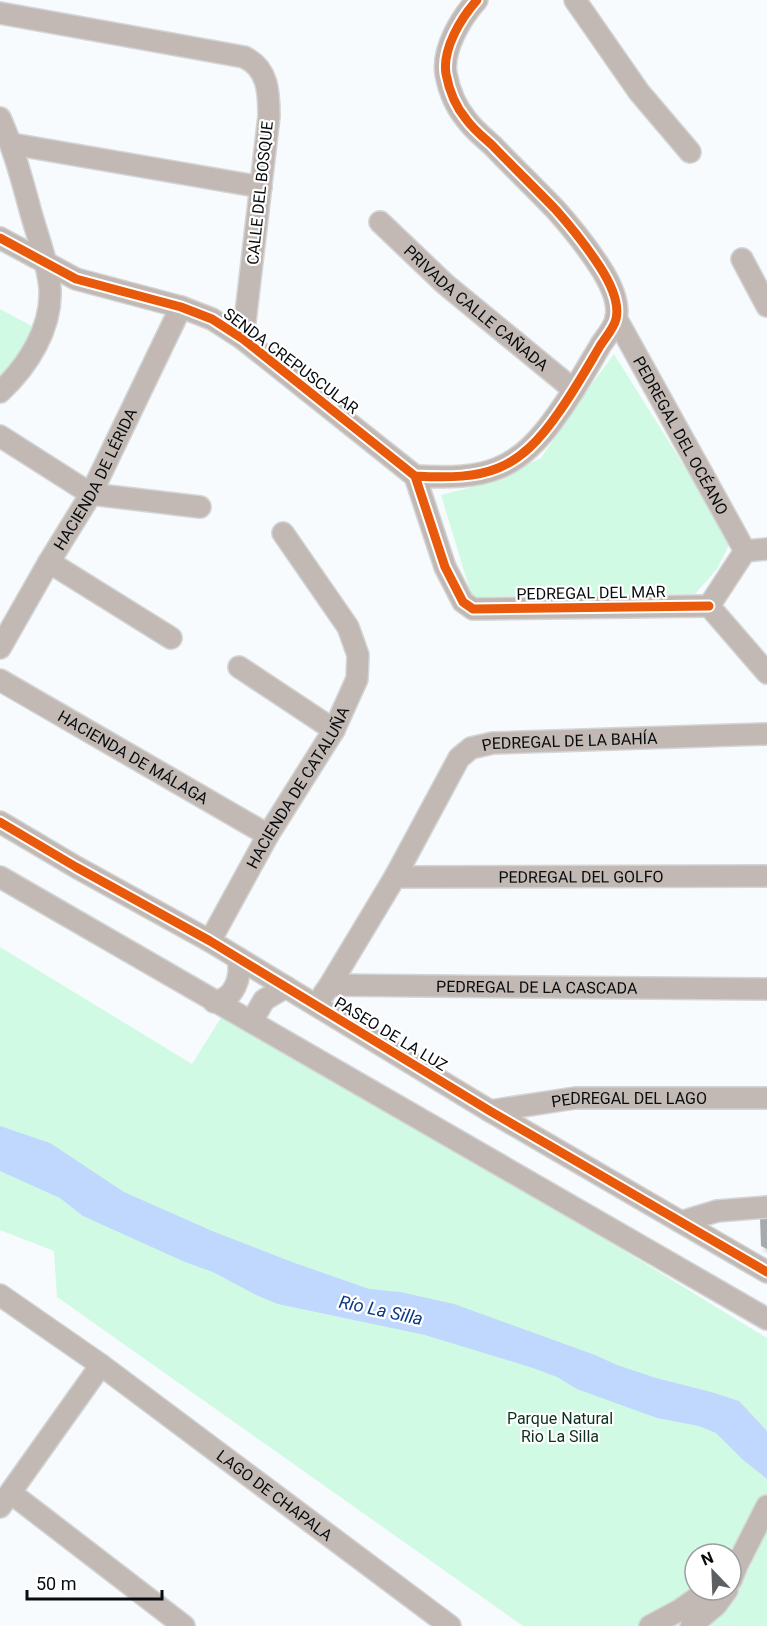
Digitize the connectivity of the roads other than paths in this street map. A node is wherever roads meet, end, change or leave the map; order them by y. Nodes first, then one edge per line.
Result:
1 (477, 0) edge
2 (575, 0) edge
3 (0, 14) edge
4 (0, 118) edge
5 (12, 144) junction
6 (690, 152) dead end
7 (261, 187) junction
8 (380, 222) dead end
9 (0, 238) edge
10 (742, 259) dead end
11 (46, 265) junction
12 (767, 306) edge
13 (181, 307) junction
14 (616, 318) junction
15 (243, 339) junction
16 (574, 390) junction
17 (0, 392) edge
18 (0, 435) edge
19 (415, 476) junction
20 (91, 494) junction
21 (200, 507) dead end
22 (283, 533) dead end
23 (767, 549) edge
24 (745, 551) junction
25 (49, 562) junction
26 (709, 606) junction
27 (171, 638) dead end
28 (2, 639) edge
29 (239, 667) dead end
30 (767, 673) edge
31 (0, 681) edge
32 (334, 730) junction
33 (767, 734) edge
34 (0, 822) edge
35 (268, 835) junction
36 (767, 876) edge
37 (0, 877) edge
38 (395, 877) junction
39 (210, 941) junction
40 (238, 958) junction
41 (330, 985) junction
42 (286, 987) junction
43 (767, 989) edge
44 (214, 1002) junction
45 (316, 1006) junction
46 (252, 1021) junction
47 (767, 1098) edge
48 (490, 1111) junction
49 (767, 1207) edge
50 (681, 1222) junction
51 (767, 1272) edge
52 (0, 1295) edge
53 (767, 1319) edge
54 (101, 1365) junction
55 (5, 1500) edge
56 (691, 1602) edge
57 (718, 1602) edge
58 (184, 1626) edge
59 (450, 1626) edge
60 (650, 1626) edge
61 (691, 1626) edge

1 - 14 street, PEDREGAL DEL OCÉANO
2 - 6 street
3 - 7 street, CALLE DEL BOSQUE
4 - 5 street
5 - 7 street
5 - 11 street
7 - 15 street, CALLE DEL BOSQUE
8 - 16 street, PRIVADA CALLE CAÑADA
9 - 11 street, SENDA CREPUSCULAR
10 - 12 street
11 - 13 street, SENDA CREPUSCULAR
11 - 17 street
13 - 15 street, SENDA CREPUSCULAR
13 - 20 street, HACIENDA DE LÉRIDA
14 - 16 street
14 - 24 street, PEDREGAL DEL OCÉANO
15 - 19 street, SENDA CREPUSCULAR
16 - 19 street
18 - 20 street
19 - 26 street, PEDREGAL DEL MAR
20 - 21 street
20 - 25 street, HACIENDA DE LÉRIDA
22 - 32 street, HACIENDA DE CATALUÑA
23 - 24 street
24 - 26 street
25 - 27 street
25 - 28 street, HACIENDA DE LÉRIDA
26 - 30 street
29 - 32 street
31 - 35 street, HACIENDA DE MÁLAGA
32 - 35 street, HACIENDA DE CATALUÑA
33 - 38 street, PEDREGAL DE LA BAHÍA
34 - 39 street, PASEO DE LA LUZ
35 - 39 street, HACIENDA DE CATALUÑA
36 - 38 street, PEDREGAL DEL GOLFO
37 - 44 street
38 - 41 street, PEDREGAL DE LA BAHÍA
39 - 40 street, PASEO DE LA LUZ
40 - 42 street, PASEO DE LA LUZ
40 - 44 street
41 - 43 street, PEDREGAL DE LA CASCADA
41 - 45 street
42 - 45 street, PASEO DE LA LUZ
42 - 46 street
44 - 46 street
45 - 48 street, PASEO DE LA LUZ
46 - 53 street
47 - 48 street, PEDREGAL DEL LAGO
48 - 50 street, PASEO DE LA LUZ
49 - 50 street
50 - 51 street, PASEO DE LA LUZ
52 - 54 street, LAGO DE CHAPALA
54 - 55 street
54 - 59 street, LAGO DE CHAPALA
55 - 58 street
56 - 60 street
57 - 61 street

